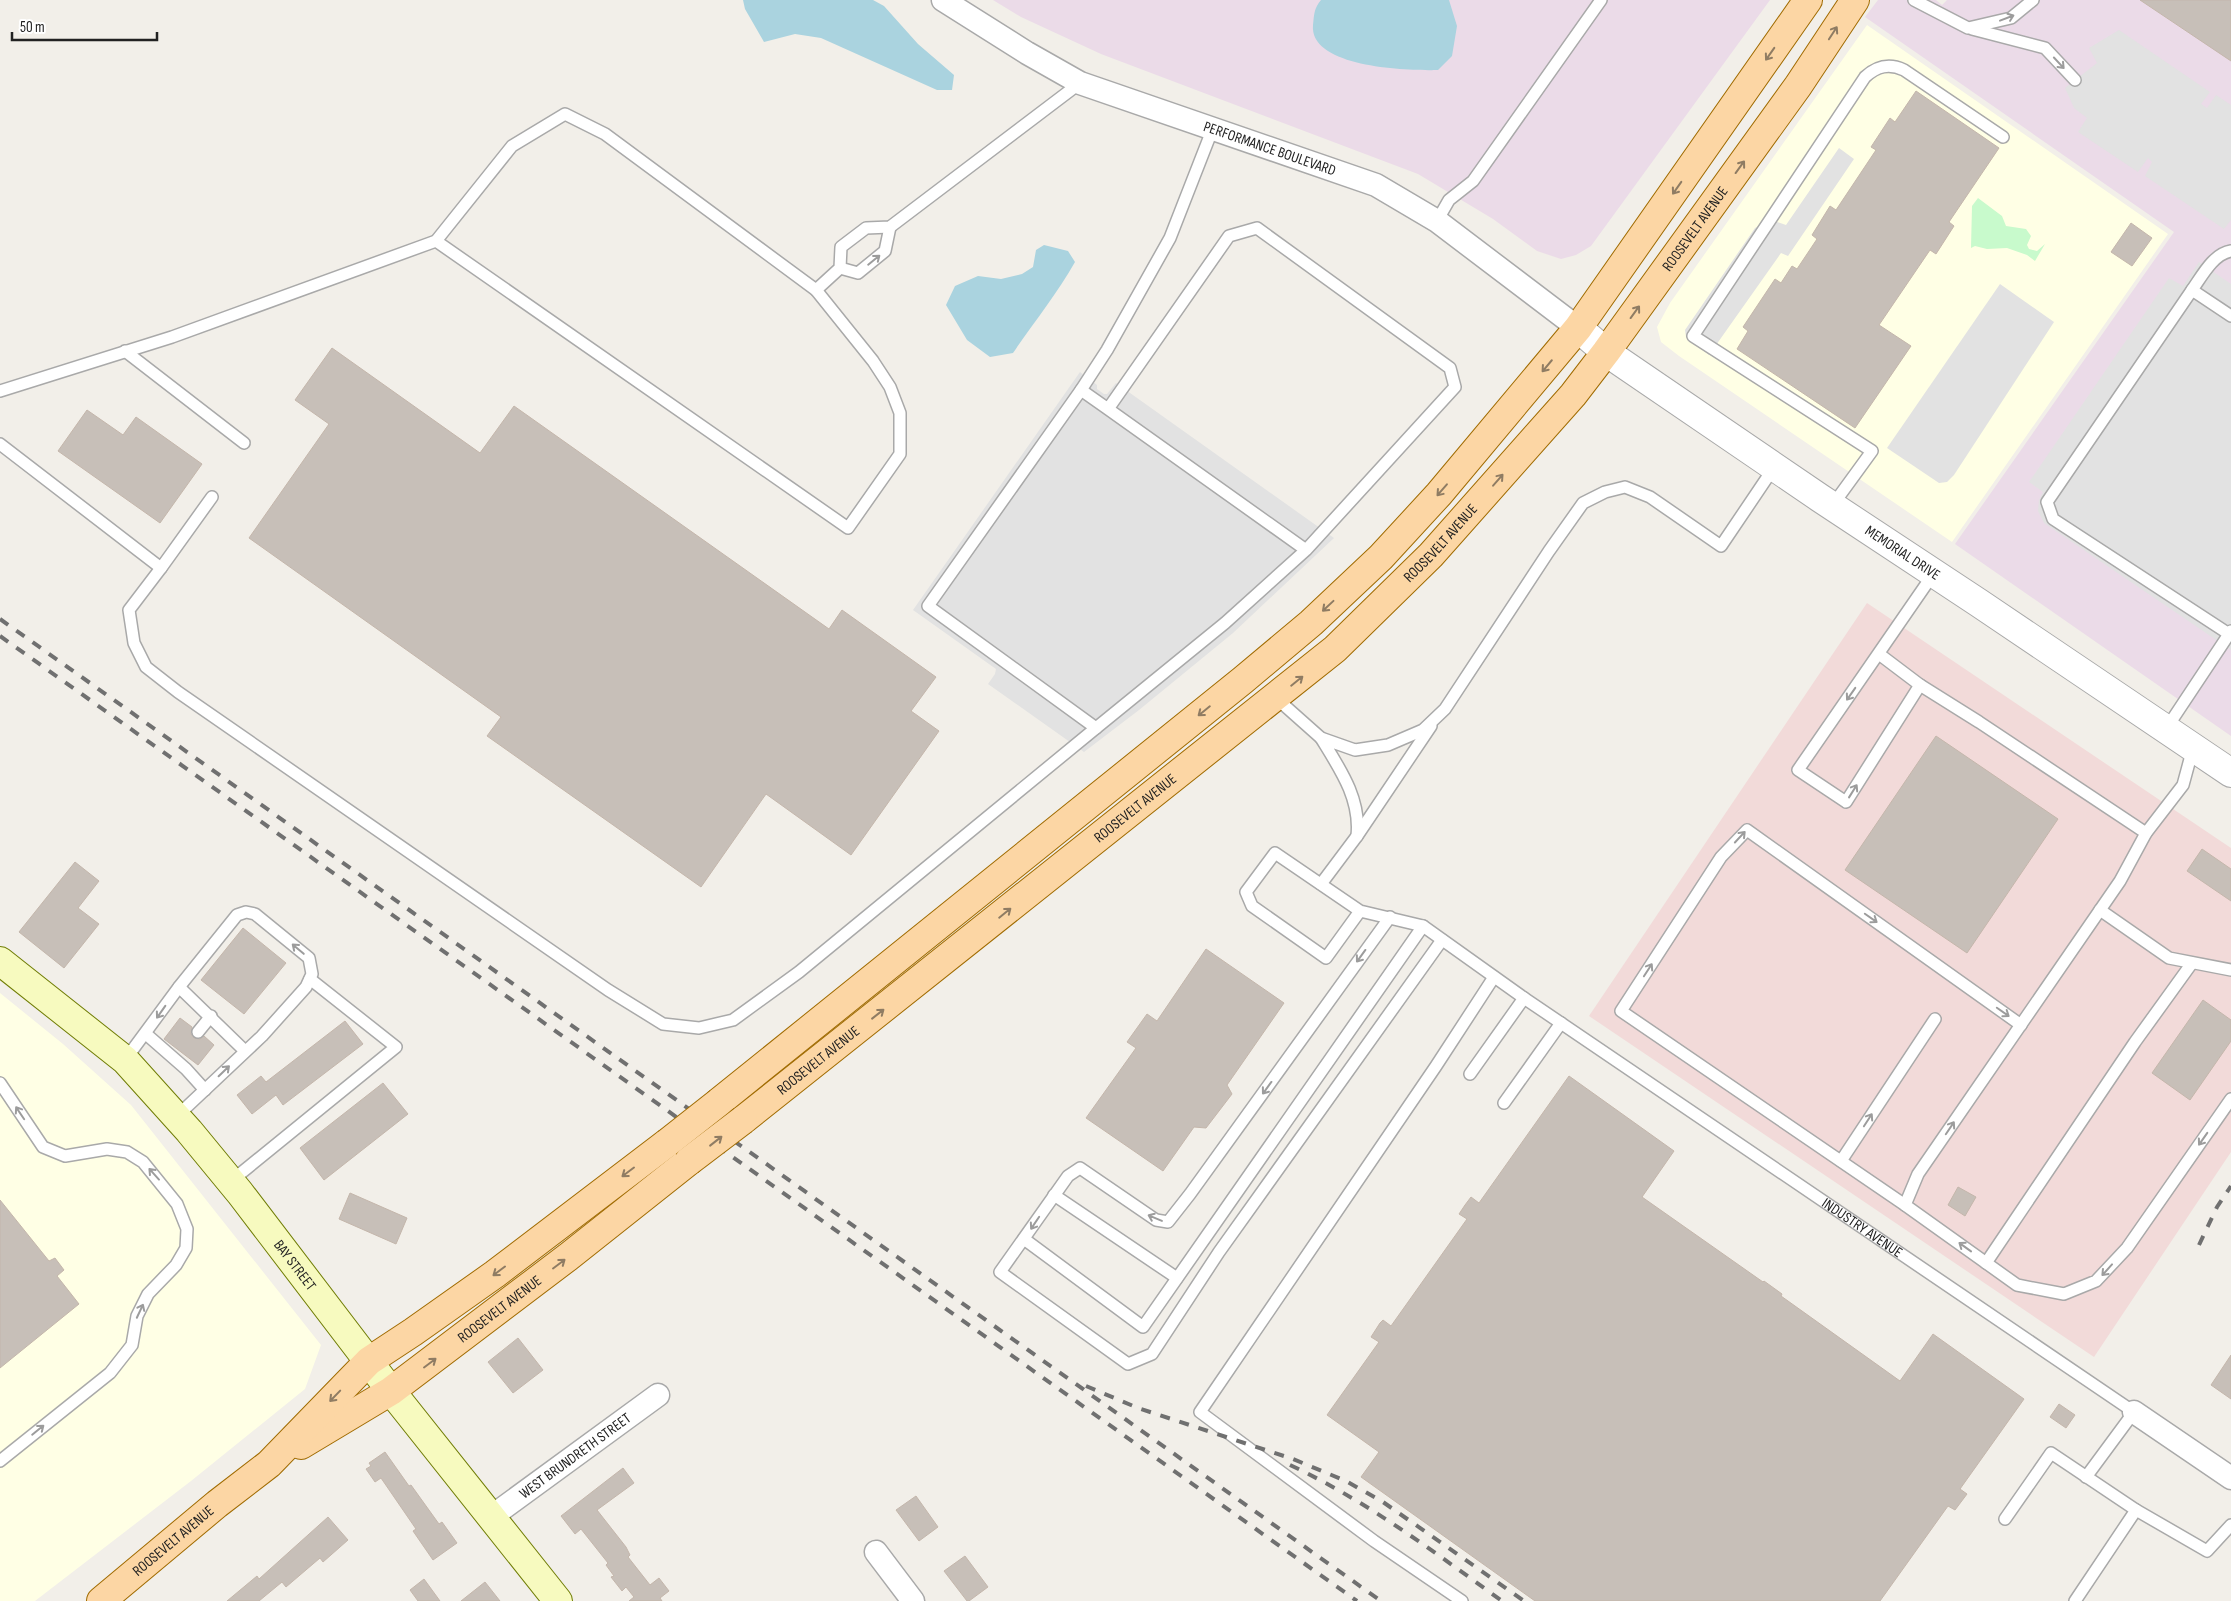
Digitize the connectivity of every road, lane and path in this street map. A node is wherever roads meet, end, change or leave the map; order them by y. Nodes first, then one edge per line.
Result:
1 (943, 0) edge
2 (1601, 0) edge
3 (1808, 0) edge
4 (1855, 0) edge
5 (1914, 0) edge
6 (2033, 0) edge
7 (1968, 28) junction
8 (2075, 80) dead end
9 (1080, 83) junction
10 (1213, 128) junction
11 (2003, 137) dead end
12 (1437, 221) junction
13 (890, 227) junction
14 (436, 240) junction
15 (2231, 251) edge
16 (840, 268) junction
17 (816, 290) junction
18 (2192, 290) junction
19 (2231, 316) edge
20 (1578, 328) junction
21 (125, 351) junction
22 (1606, 352) junction
23 (1081, 390) junction
24 (0, 391) edge
25 (1108, 409) junction
26 (244, 443) dead end
27 (0, 444) edge
28 (1775, 466) junction
29 (212, 497) dead end
30 (1832, 506) junction
31 (1306, 550) junction
32 (161, 568) junction
33 (1934, 573) junction
34 (2230, 633) edge
35 (1879, 654) junction
36 (1920, 685) junction
37 (1276, 698) junction
38 (1439, 715) junction
39 (1096, 728) junction
40 (2166, 729) junction
41 (1321, 738) junction
42 (2193, 748) junction
43 (2231, 773) edge
44 (2146, 833) junction
45 (1357, 836) junction
46 (1321, 884) junction
47 (2100, 910) junction
48 (1360, 911) junction
49 (1390, 917) junction
50 (1423, 926) junction
51 (1442, 940) junction
52 (0, 961) edge
53 (2192, 963) junction
54 (2231, 970) edge
55 (1494, 977) junction
56 (310, 979) junction
57 (179, 987) junction
58 (1524, 998) junction
59 (210, 1016) junction
60 (1935, 1019) dead end
61 (1561, 1023) junction
62 (2021, 1025) junction
63 (198, 1032) dead end
64 (146, 1034) junction
65 (245, 1051) junction
66 (125, 1060) junction
67 (1470, 1074) dead end
68 (0, 1083) edge
69 (205, 1090) junction
70 (2231, 1099) edge
71 (1504, 1103) dead end
72 (176, 1117) junction
73 (1841, 1161) junction
74 (230, 1182) junction
75 (1054, 1194) junction
76 (1905, 1205) junction
77 (1024, 1239) junction
78 (1986, 1263) junction
79 (1177, 1278) junction
80 (369, 1361) junction
81 (391, 1392) junction
82 (658, 1396) dead end
83 (2134, 1412) junction
84 (0, 1461) edge
85 (269, 1464) junction
86 (2086, 1477) junction
87 (2231, 1478) edge
88 (2136, 1510) junction
89 (491, 1517) junction
90 (2005, 1519) dead end
91 (2231, 1525) edge
92 (876, 1552) dead end
93 (101, 1601) edge
94 (558, 1601) edge
95 (913, 1601) edge
96 (1462, 1601) edge
97 (2074, 1601) edge

1 - 9 street, PERFORMANCE BOULEVARD
2 - 12 lane
3 -> 20 main road, ROOSEVELT AVENUE
22 -> 4 main road, ROOSEVELT AVENUE
5 - 7 lane
7 -> 6 lane
7 -> 8 lane
9 - 10 street, PERFORMANCE BOULEVARD
9 - 13 lane
10 - 12 street, PERFORMANCE BOULEVARD
10 - 23 lane
11 - 30 lane
12 - 20 street, PERFORMANCE BOULEVARD
13 - 16 lane
16 -> 13 lane
14 - 17 lane
14 - 17 lane
14 - 21 lane
15 - 18 lane
16 - 17 lane
18 - 19 lane
18 - 34 lane
20 - 22 street, MEMORIAL DRIVE
20 -> 80 main road, ROOSEVELT AVENUE, bridge
21 - 24 lane
21 - 26 lane
22 - 28 street, MEMORIAL DRIVE
37 -> 22 main road, ROOSEVELT AVENUE
23 - 25 lane
23 - 39 lane
25 - 31 lane
25 - 31 lane
27 - 32 lane
28 - 30 street, MEMORIAL DRIVE
28 - 38 lane
29 - 32 lane
30 - 33 street, MEMORIAL DRIVE
31 - 39 lane
32 - 39 lane
33 - 35 lane
33 - 40 street, MEMORIAL DRIVE
34 - 40 lane
35 - 36 lane
35 -> 36 lane
36 - 44 lane
37 - 41 lane
81 -> 37 main road, ROOSEVELT AVENUE, bridge
38 - 41 lane
38 - 45 lane
40 - 42 street, MEMORIAL DRIVE
41 - 45 lane
42 - 43 street, MEMORIAL DRIVE
42 - 44 lane
44 - 47 lane
45 - 46 lane
46 - 48 lane
46 - 48 lane
47 - 53 lane
47 - 62 lane
48 - 49 lane
49 - 50 lane
49 -> 75 lane
50 - 51 lane, INDUSTRY AVENUE
50 - 79 lane
51 - 55 lane, INDUSTRY AVENUE
51 - 77 lane
52 - 66 main road, BAY STREET
53 - 54 lane
53 - 78 lane
55 - 58 lane, INDUSTRY AVENUE
55 - 96 lane
56 -> 57 lane
56 - 65 lane
56 - 74 lane
57 - 59 lane
57 -> 64 lane
58 - 61 lane, INDUSTRY AVENUE
58 - 67 lane
59 - 63 lane
59 - 65 lane
73 -> 60 lane
61 - 71 lane
61 - 83 lane, INDUSTRY AVENUE
73 -> 62 lane
76 -> 62 lane
64 - 66 lane
64 - 69 lane
69 -> 65 lane
66 - 72 main road, BAY STREET
84 -> 68 lane
69 - 72 lane
70 -> 78 lane
72 - 74 main road, BAY STREET
73 - 76 lane
74 - 80 main road, BAY STREET
75 -> 77 lane
75 - 79 lane
78 -> 76 lane
77 - 79 lane
80 - 81 main road, BAY STREET
80 -> 85 main road, ROOSEVELT AVENUE
81 - 85 main road, ROOSEVELT AVENUE
81 - 89 main road, BAY STREET
82 - 89 street, WEST BRUNDRETH STREET
83 - 86 lane
83 - 87 street, INDUSTRY AVENUE
85 - 93 main road, ROOSEVELT AVENUE
86 - 88 lane
86 - 90 lane
88 - 91 lane
88 - 97 lane
89 - 94 main road, BAY STREET
92 - 95 street

